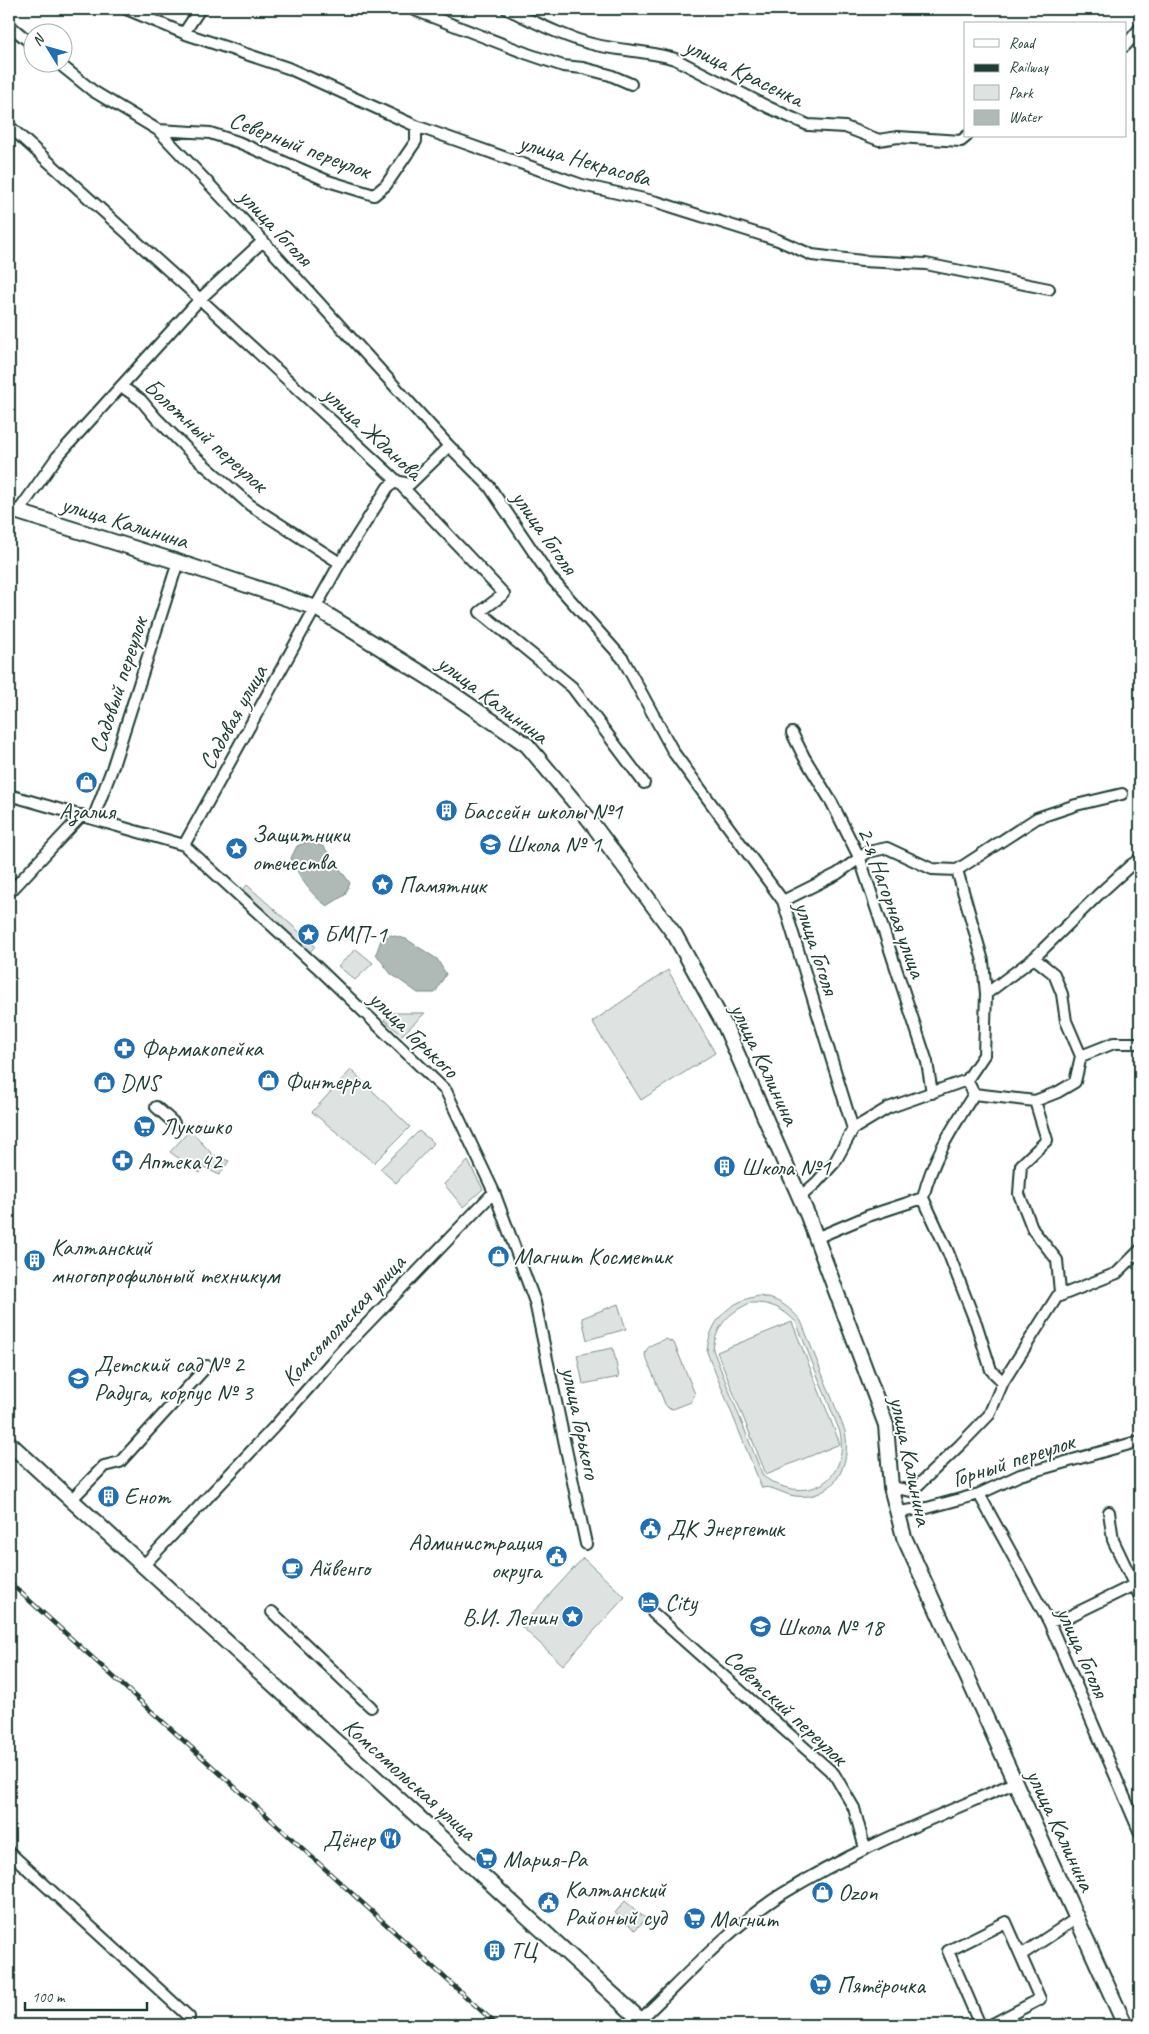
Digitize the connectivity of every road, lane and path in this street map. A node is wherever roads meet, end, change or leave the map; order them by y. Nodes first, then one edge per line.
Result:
1 (126, 9) edge
2 (200, 9) edge
3 (412, 9) edge
4 (507, 9) edge
5 (9, 26) edge
6 (1140, 28) edge
7 (184, 33) junction
8 (22, 36) edge
9 (1126, 45) edge
10 (69, 72) edge
11 (631, 84) dead end
12 (9, 126) edge
13 (416, 126) junction
14 (158, 130) junction
15 (965, 138) edge
16 (263, 241) junction
17 (1049, 289) dead end
18 (200, 299) junction
19 (121, 386) junction
20 (448, 446) junction
21 (397, 481) junction
22 (13, 512) edge
23 (178, 562) junction
24 (340, 563) junction
25 (316, 608) junction
26 (792, 733) dead end
27 (644, 783) dead end
28 (1122, 794) dead end
29 (9, 795) edge
30 (82, 815) junction
31 (93, 818) junction
32 (184, 846) junction
33 (860, 859) junction
34 (1140, 859) edge
35 (957, 870) junction
36 (9, 893) edge
37 (783, 901) junction
38 (1034, 958) junction
39 (986, 994) junction
40 (1140, 1043) edge
41 (1081, 1056) junction
42 (967, 1080) junction
43 (932, 1093) junction
44 (974, 1094) junction
45 (1035, 1101) junction
46 (156, 1107) dead end
47 (174, 1123) dead end
48 (853, 1129) junction
49 (494, 1192) junction
50 (800, 1197) junction
51 (923, 1198) junction
52 (816, 1238) junction
53 (1140, 1250) edge
54 (1057, 1297) junction
55 (207, 1366) dead end
56 (1003, 1382) junction
57 (1140, 1441) edge
58 (9, 1443) edge
59 (891, 1487) junction
60 (979, 1494) junction
61 (71, 1500) junction
62 (898, 1512) junction
63 (1109, 1512) dead end
64 (586, 1544) dead end
65 (143, 1566) junction
66 (1138, 1584) edge
67 (1140, 1597) edge
68 (272, 1612) dead end
69 (653, 1613) dead end
70 (1049, 1622) junction
71 (371, 1707) dead end
72 (1014, 1783) junction
73 (1140, 1833) edge
74 (865, 1849) junction
75 (9, 1852) edge
76 (1077, 1918) junction
77 (1021, 1955) junction
78 (643, 2022) edge
79 (186, 2025) edge
80 (980, 2025) edge
81 (991, 2025) edge
82 (1125, 2025) edge

1 - 7 street, улица Некрасова
2 - 7 street
3 - 11 street
4 - 15 street, улица Красенка
5 - 8 street
6 - 9 street
7 - 13 street, улица Некрасова
10 - 14 street, улица Гоголя
12 - 18 street, улица Жданова
13 - 14 street, Северный переулок
13 - 17 street, улица Некрасова
14 - 16 street, улица Гоголя
16 - 18 street, Болотный переулок
16 - 20 street, улица Гоголя
18 - 19 street, Болотный переулок
18 - 21 street, улица Жданова
19 - 22 street, Болотный переулок
19 - 24 street, Болотный переулок
20 - 21 street
20 - 37 street, улица Гоголя
21 - 24 street, Садовая улица
21 - 27 street, улица Жданова
22 - 23 street, улица Калинина
23 - 25 street, улица Калинина
23 - 31 street, Садовый переулок
24 - 25 street, Садовая улица
25 - 32 street, Садовая улица
25 - 50 street, улица Калинина
26 - 33 street, 2-я Нагорная улица
28 - 35 street
29 - 30 street, улица Горького
30 - 31 street, улица Горького
30 - 36 street
31 - 32 street, улица Горького
32 - 49 street, улица Горького
33 - 35 street
33 - 37 street
33 - 43 street, 2-я Нагорная улица
34 - 38 street
35 - 39 street
37 - 48 street, улица Гоголя
38 - 39 street
38 - 41 street
39 - 42 street
40 - 41 street
41 - 45 street
42 - 43 street
42 - 44 street
43 - 48 street
44 - 45 street
44 - 51 street
45 - 54 street
46 - 47 street
48 - 50 street
49 - 64 street, улица Горького
49 - 65 street, Комсомольская улица
50 - 52 street, улица Калинина
51 - 52 street
51 - 56 street
52 - 59 street, улица Калинина
53 - 54 street
54 - 56 street
55 - 61 street
56 - 59 street
57 - 60 street, Горный переулок
58 - 61 street, Комсомольская улица
59 - 62 street, улица Калинина
60 - 62 street, Горный переулок
60 - 70 street, улица Гоголя
61 - 65 street, Комсомольская улица
62 - 72 street, улица Калинина
63 - 66 street
65 - 78 street, Комсомольская улица
66 - 67 street
66 - 70 street
68 - 71 street
69 - 74 street, Советский переулок
70 - 73 street, улица Гоголя
72 - 74 street
72 - 76 street, улица Калинина
74 - 78 street
75 - 79 street
76 - 77 street
76 - 82 street, улица Калинина
77 - 80 street
77 - 81 street

